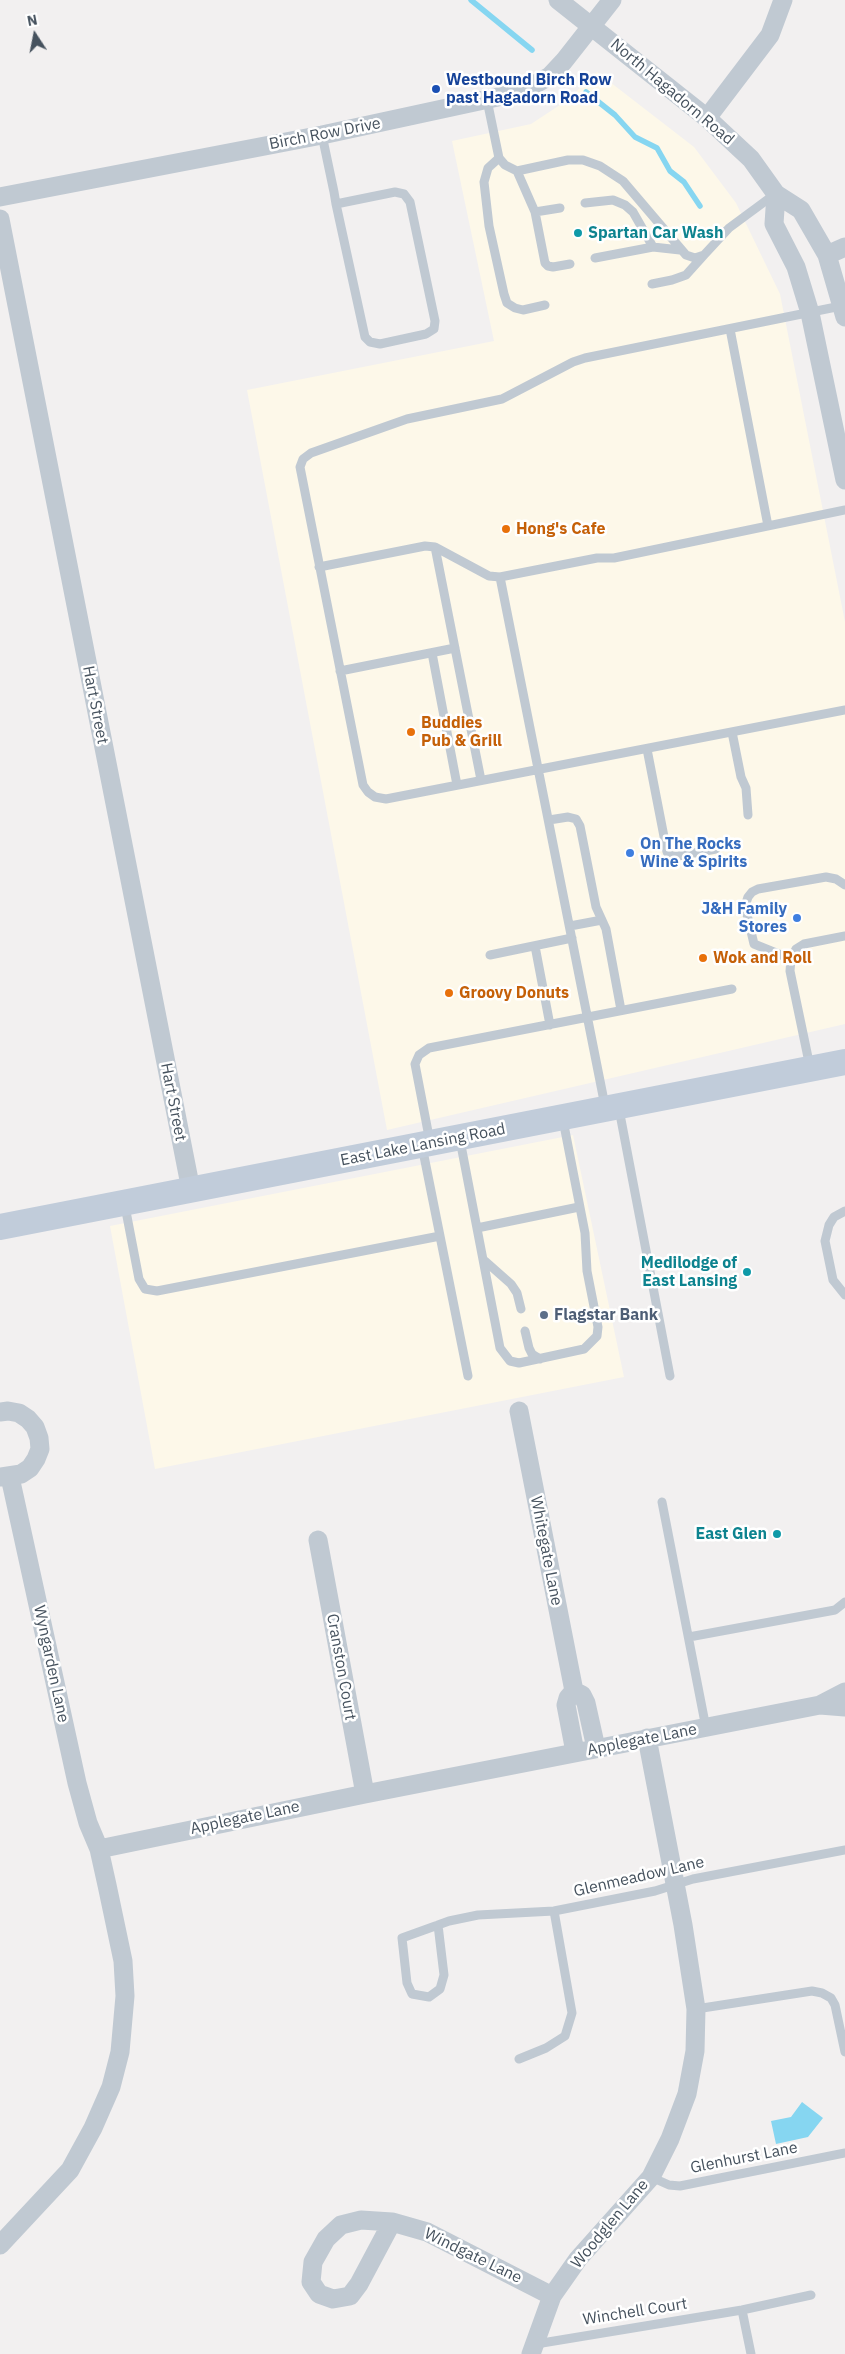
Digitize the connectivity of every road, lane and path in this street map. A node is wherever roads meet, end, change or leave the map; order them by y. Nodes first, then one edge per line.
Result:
1 (558, 0) edge
2 (612, 0) edge
3 (783, 0) edge
4 (591, 26) junction
5 (487, 100) junction
6 (706, 118) junction
7 (322, 135) junction
8 (499, 158) junction
9 (517, 171) junction
10 (776, 194) junction
11 (0, 197) edge
12 (585, 203) dead end
13 (336, 204) junction
14 (560, 208) dead end
15 (535, 212) junction
16 (0, 219) edge
17 (653, 247) junction
18 (845, 247) edge
19 (680, 250) junction
20 (704, 255) junction
21 (827, 255) junction
22 (595, 258) dead end
23 (570, 264) dead end
24 (652, 284) dead end
25 (545, 305) dead end
26 (843, 311) edge
27 (810, 313) junction
28 (730, 329) junction
29 (845, 480) edge
30 (845, 510) edge
31 (768, 526) junction
32 (435, 548) junction
33 (319, 567) junction
34 (500, 577) junction
35 (455, 648) junction
36 (432, 653) junction
37 (340, 671) junction
38 (845, 710) edge
39 (732, 732) junction
40 (646, 749) junction
41 (538, 769) junction
42 (481, 780) junction
43 (457, 785) junction
44 (748, 815) dead end
45 (549, 820) junction
46 (716, 849) dead end
47 (845, 885) edge
48 (602, 920) junction
49 (570, 926) junction
50 (845, 936) edge
51 (572, 938) junction
52 (535, 946) junction
53 (490, 955) dead end
54 (790, 959) junction
55 (732, 989) dead end
56 (622, 1010) junction
57 (588, 1018) junction
58 (550, 1024) junction
59 (845, 1062) edge
60 (810, 1069) junction
61 (612, 1108) junction
62 (563, 1118) junction
63 (459, 1138) junction
64 (426, 1144) junction
65 (191, 1190) junction
66 (124, 1203) junction
67 (579, 1208) junction
68 (845, 1211) edge
69 (0, 1227) edge
70 (477, 1228) junction
71 (440, 1236) junction
72 (484, 1261) junction
73 (845, 1295) edge
74 (521, 1309) dead end
75 (525, 1331) dead end
76 (540, 1358) junction
77 (468, 1376) dead end
78 (670, 1376) dead end
79 (519, 1411) dead end
80 (0, 1412) edge
81 (5, 1477) edge
82 (662, 1502) dead end
83 (318, 1540) dead end
84 (845, 1602) edge
85 (689, 1638) junction
86 (574, 1691) junction
87 (845, 1692) edge
88 (820, 1705) junction
89 (845, 1707) edge
90 (706, 1728) junction
91 (647, 1738) junction
92 (596, 1748) junction
93 (575, 1752) junction
94 (365, 1794) junction
95 (100, 1849) junction
96 (845, 1850) edge
97 (675, 1885) junction
98 (554, 1911) junction
99 (438, 1924) junction
100 (696, 2009) junction
101 (845, 2052) edge
102 (519, 2060) dead end
103 (845, 2153) edge
104 (651, 2177) junction
105 (392, 2222) junction
106 (0, 2245) edge
107 (811, 2295) dead end
108 (552, 2296) junction
109 (742, 2310) junction
110 (532, 2349) edge
111 (751, 2354) edge

1 - 4 street, North Hagadorn Road
2 - 4 street, Birch Row Drive
3 - 6 street
4 - 5 street, Birch Row Drive
4 - 6 street, North Hagadorn Road
5 - 7 street, Birch Row Drive
5 - 8 lane
6 - 10 street, North Hagadorn Road
7 - 11 street, Birch Row Drive
7 - 13 lane
8 - 9 lane
8 - 25 lane
9 - 15 lane
9 - 19 lane
10 - 20 lane
10 - 21 street, North Hagadorn Road
10 - 27 street
12 - 17 lane
13 - 13 lane
14 - 15 lane
15 - 23 lane
16 - 65 street, Hart Street
17 - 19 lane
17 - 22 lane
18 - 21 street
19 - 20 lane
20 - 24 lane
21 - 26 street, North Hagadorn Road
26 - 27 lane
27 - 28 lane
27 - 29 street
28 - 31 lane
28 - 33 lane
30 - 31 lane
31 - 34 lane
32 - 33 lane
32 - 34 lane
32 - 35 lane
33 - 37 lane
34 - 41 lane
35 - 36 lane
35 - 42 lane
36 - 37 lane
36 - 43 lane
37 - 43 lane
38 - 39 lane
39 - 40 lane
39 - 44 lane
40 - 41 lane
40 - 46 lane
41 - 42 lane
41 - 45 lane
42 - 43 lane
45 - 48 lane
45 - 49 lane
47 - 54 lane
48 - 49 lane
48 - 56 lane
49 - 51 lane
50 - 54 lane
51 - 52 lane
51 - 57 lane
52 - 53 lane
52 - 58 lane
54 - 60 lane
55 - 56 lane
56 - 57 lane
57 - 58 lane
57 - 61 lane
58 - 64 lane
59 - 60 main road, East Lake Lansing Road
60 - 61 main road, East Lake Lansing Road
61 - 62 main road, East Lake Lansing Road
61 - 78 lane
62 - 63 main road, East Lake Lansing Road
62 - 67 lane
63 - 64 main road, East Lake Lansing Road
63 - 70 lane
64 - 65 main road, East Lake Lansing Road
64 - 71 lane
65 - 66 main road, East Lake Lansing Road
66 - 69 main road, East Lake Lansing Road
66 - 71 lane
67 - 70 lane
67 - 76 lane
68 - 73 lane
70 - 72 lane
71 - 77 lane
72 - 74 lane
72 - 76 lane
75 - 76 lane
79 - 86 street, Whitegate Lane
80 - 81 street, Wyngarden Lane
81 - 95 street, Wyngarden Lane
82 - 85 lane
83 - 94 street, Cranston Court
84 - 85 lane
85 - 90 lane
86 - 92 street, Whitegate Lane
86 - 93 street, Whitegate Lane
87 - 88 street, Applegate Lane
88 - 89 street, Applegate Lane
88 - 90 street, Applegate Lane
90 - 91 street, Applegate Lane
91 - 92 street, Applegate Lane
91 - 97 street, Woodglen Lane
92 - 93 street, Applegate Lane
93 - 94 street, Applegate Lane
94 - 95 street, Applegate Lane
95 - 106 street
96 - 97 lane, Glenmeadow Lane
97 - 98 lane, Glenmeadow Lane
97 - 100 street, Woodglen Lane
98 - 99 lane, Glenmeadow Lane
98 - 102 lane
99 - 99 lane, Glenmeadow Lane
100 - 101 lane
100 - 104 street, Woodglen Lane
103 - 104 lane, Glenhurst Lane
104 - 108 street, Woodglen Lane
105 - 105 street, Windgate Lane
105 - 108 street, Windgate Lane
107 - 109 lane, Winchell Court
108 - 110 street, Woodglen Lane
109 - 110 lane, Winchell Court
109 - 111 lane

